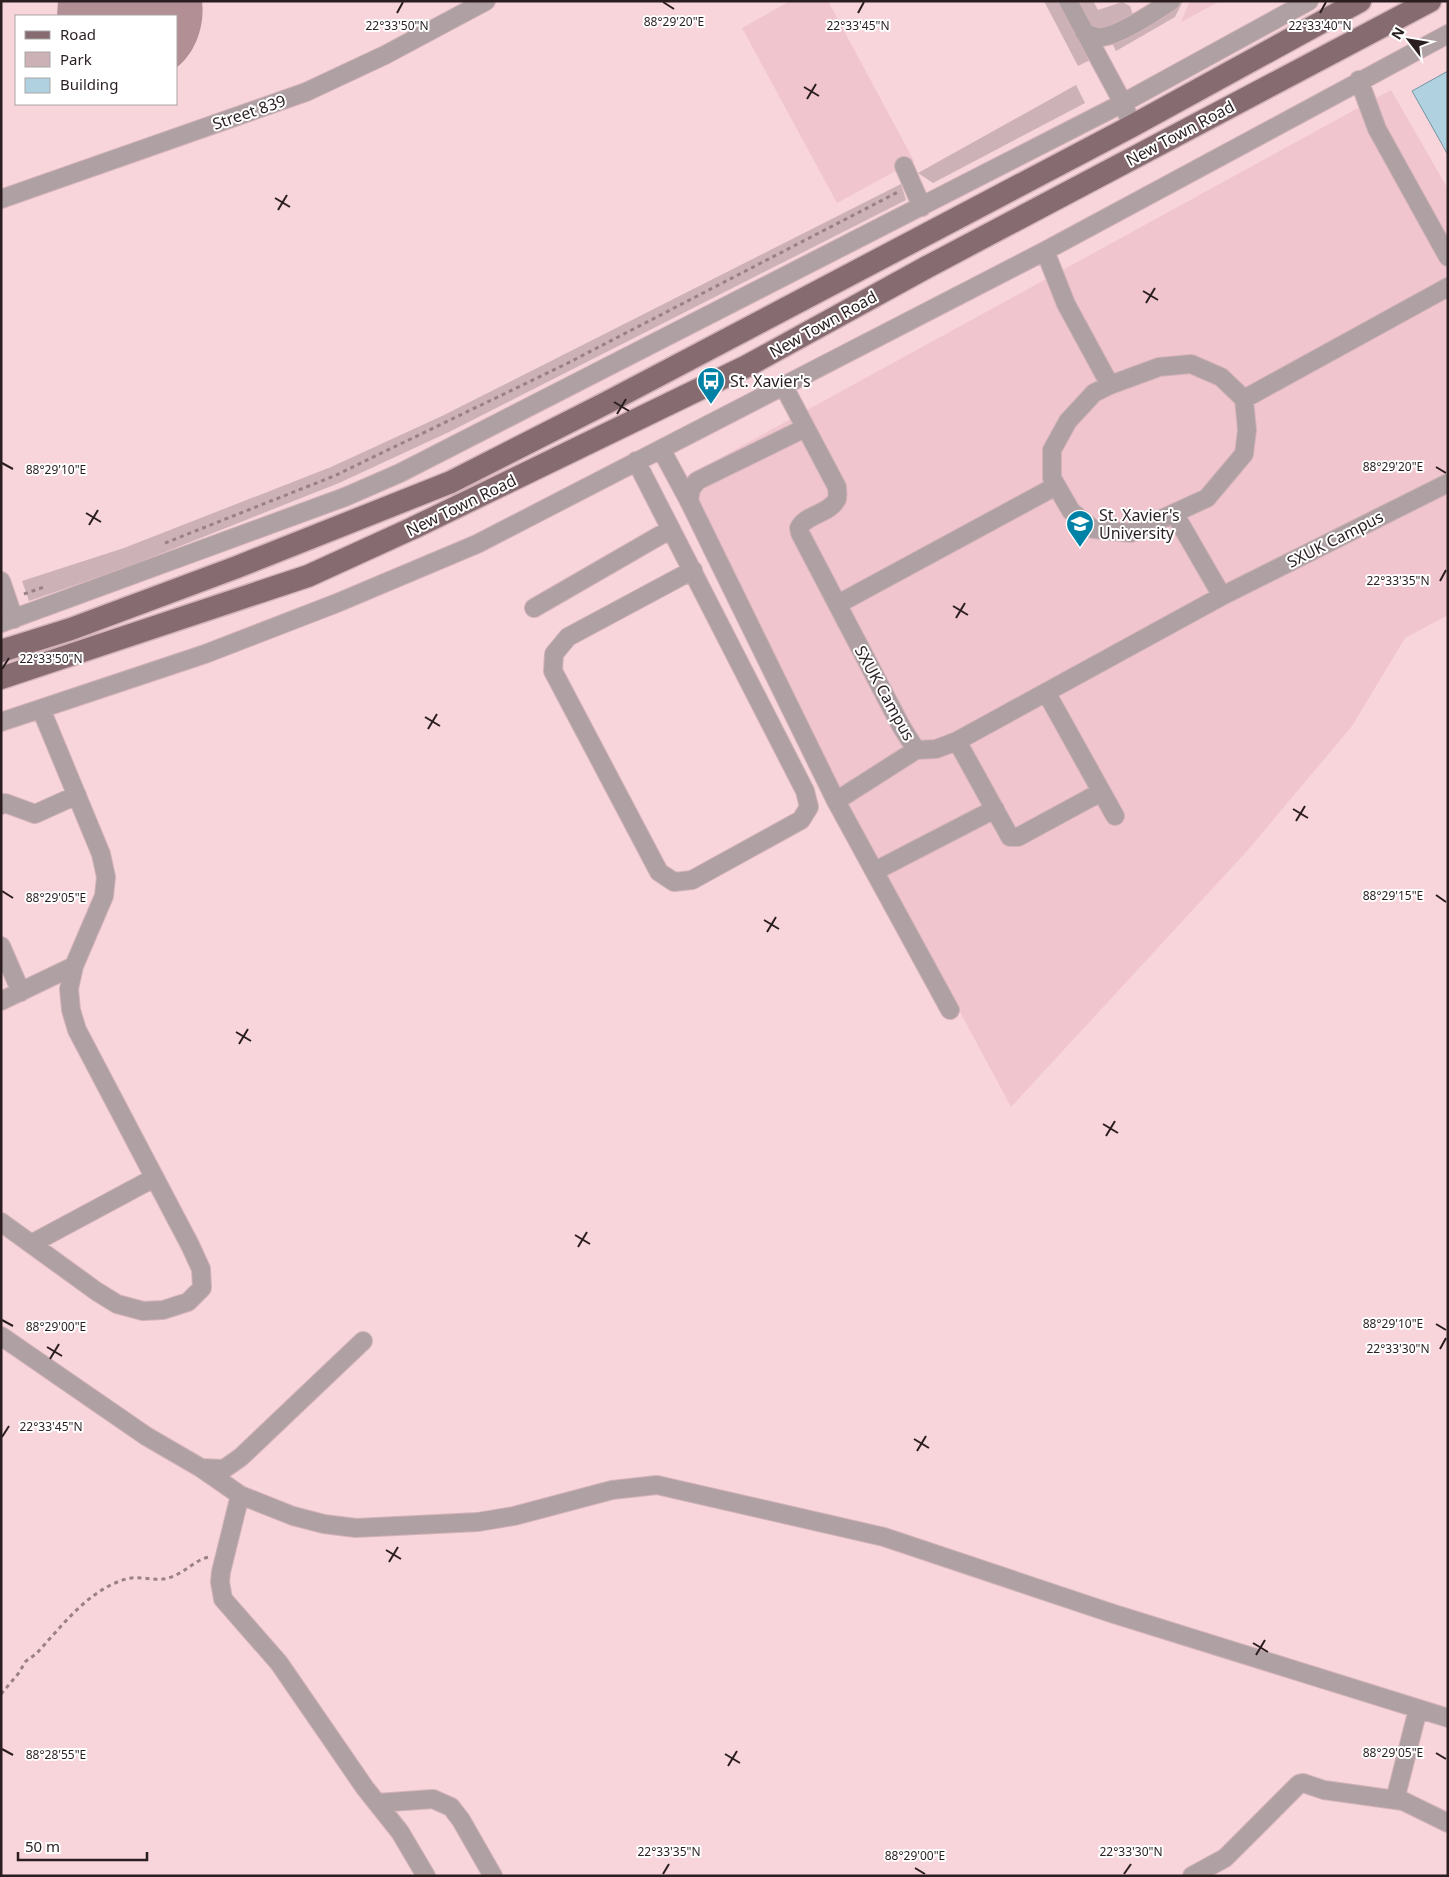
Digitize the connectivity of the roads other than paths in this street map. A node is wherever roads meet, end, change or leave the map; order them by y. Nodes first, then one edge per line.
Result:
1 (486, 1) edge
2 (1068, 1) edge
3 (1171, 1) edge
4 (1310, 1) edge
5 (1360, 1) edge
6 (1430, 1) edge
7 (1084, 32) junction
8 (1448, 34) edge
9 (1359, 80) junction
10 (1123, 103) junction
11 (1132, 126) junction
12 (904, 166) dead end
13 (1, 199) edge
14 (922, 206) junction
15 (1045, 251) junction
16 (1448, 257) edge
17 (1448, 287) edge
18 (783, 385) junction
19 (1110, 385) junction
20 (1244, 400) junction
21 (805, 428) junction
22 (660, 449) junction
23 (636, 461) junction
24 (1448, 483) edge
25 (1056, 486) junction
26 (689, 501) junction
27 (1174, 513) junction
28 (671, 529) junction
29 (693, 570) junction
30 (1, 581) edge
31 (1222, 596) junction
32 (838, 604) junction
33 (534, 608) dead end
34 (8, 621) edge
35 (1, 652) edge
36 (1, 678) edge
37 (1046, 692) junction
38 (41, 709) junction
39 (1, 722) edge
40 (957, 740) junction
41 (916, 750) junction
42 (1101, 792) junction
43 (77, 795) junction
44 (836, 801) junction
45 (1, 805) edge
46 (995, 809) junction
47 (1115, 816) dead end
48 (875, 871) junction
49 (1, 946) edge
50 (74, 966) junction
51 (21, 992) junction
52 (1, 1001) edge
53 (950, 1010) dead end
54 (154, 1178) junction
55 (1, 1222) edge
56 (31, 1244) junction
57 (1, 1336) edge
58 (363, 1341) dead end
59 (201, 1468) junction
60 (240, 1495) junction
61 (1418, 1709) junction
62 (1448, 1718) edge
63 (1395, 1800) junction
64 (377, 1803) junction
65 (1448, 1823) edge
66 (426, 1876) edge
67 (493, 1876) edge
68 (1192, 1876) edge

1 - 13 street, Street 839
2 - 7 street
3 - 7 street
4 - 10 street
5 - 11 main road, New Town Road
6 - 36 main road, New Town Road
7 - 10 street
8 - 9 street
9 - 15 street
9 - 16 street
10 - 11 street
10 - 14 street
11 - 35 main road, New Town Road
12 - 14 street
14 - 34 street
15 - 18 street
15 - 19 street
17 - 20 street
18 - 21 street
18 - 22 street
19 - 20 street
19 - 25 street
20 - 27 street
21 - 26 street
21 - 32 street, SXUK Campus
22 - 23 street
22 - 26 street
23 - 28 street
23 - 38 street
24 - 31 street, SXUK Campus
25 - 27 street
25 - 32 street
26 - 44 street
27 - 31 street
28 - 29 street
28 - 33 street
29 - 29 street
30 - 34 street
31 - 37 street, SXUK Campus
32 - 41 street, SXUK Campus
37 - 40 street, SXUK Campus
37 - 42 street
38 - 39 street
38 - 43 street
40 - 41 street, SXUK Campus
40 - 46 street
41 - 44 street
42 - 46 street
42 - 47 street
43 - 45 street
43 - 50 street
44 - 48 street
46 - 48 street
48 - 53 street
49 - 51 street
50 - 51 street
50 - 54 street
51 - 52 street
54 - 56 street
54 - 56 street
55 - 56 street
57 - 59 street
58 - 59 street
59 - 60 street
60 - 61 street
60 - 64 street
61 - 62 street
61 - 63 street
63 - 65 street
63 - 68 street
64 - 66 street
64 - 67 street

